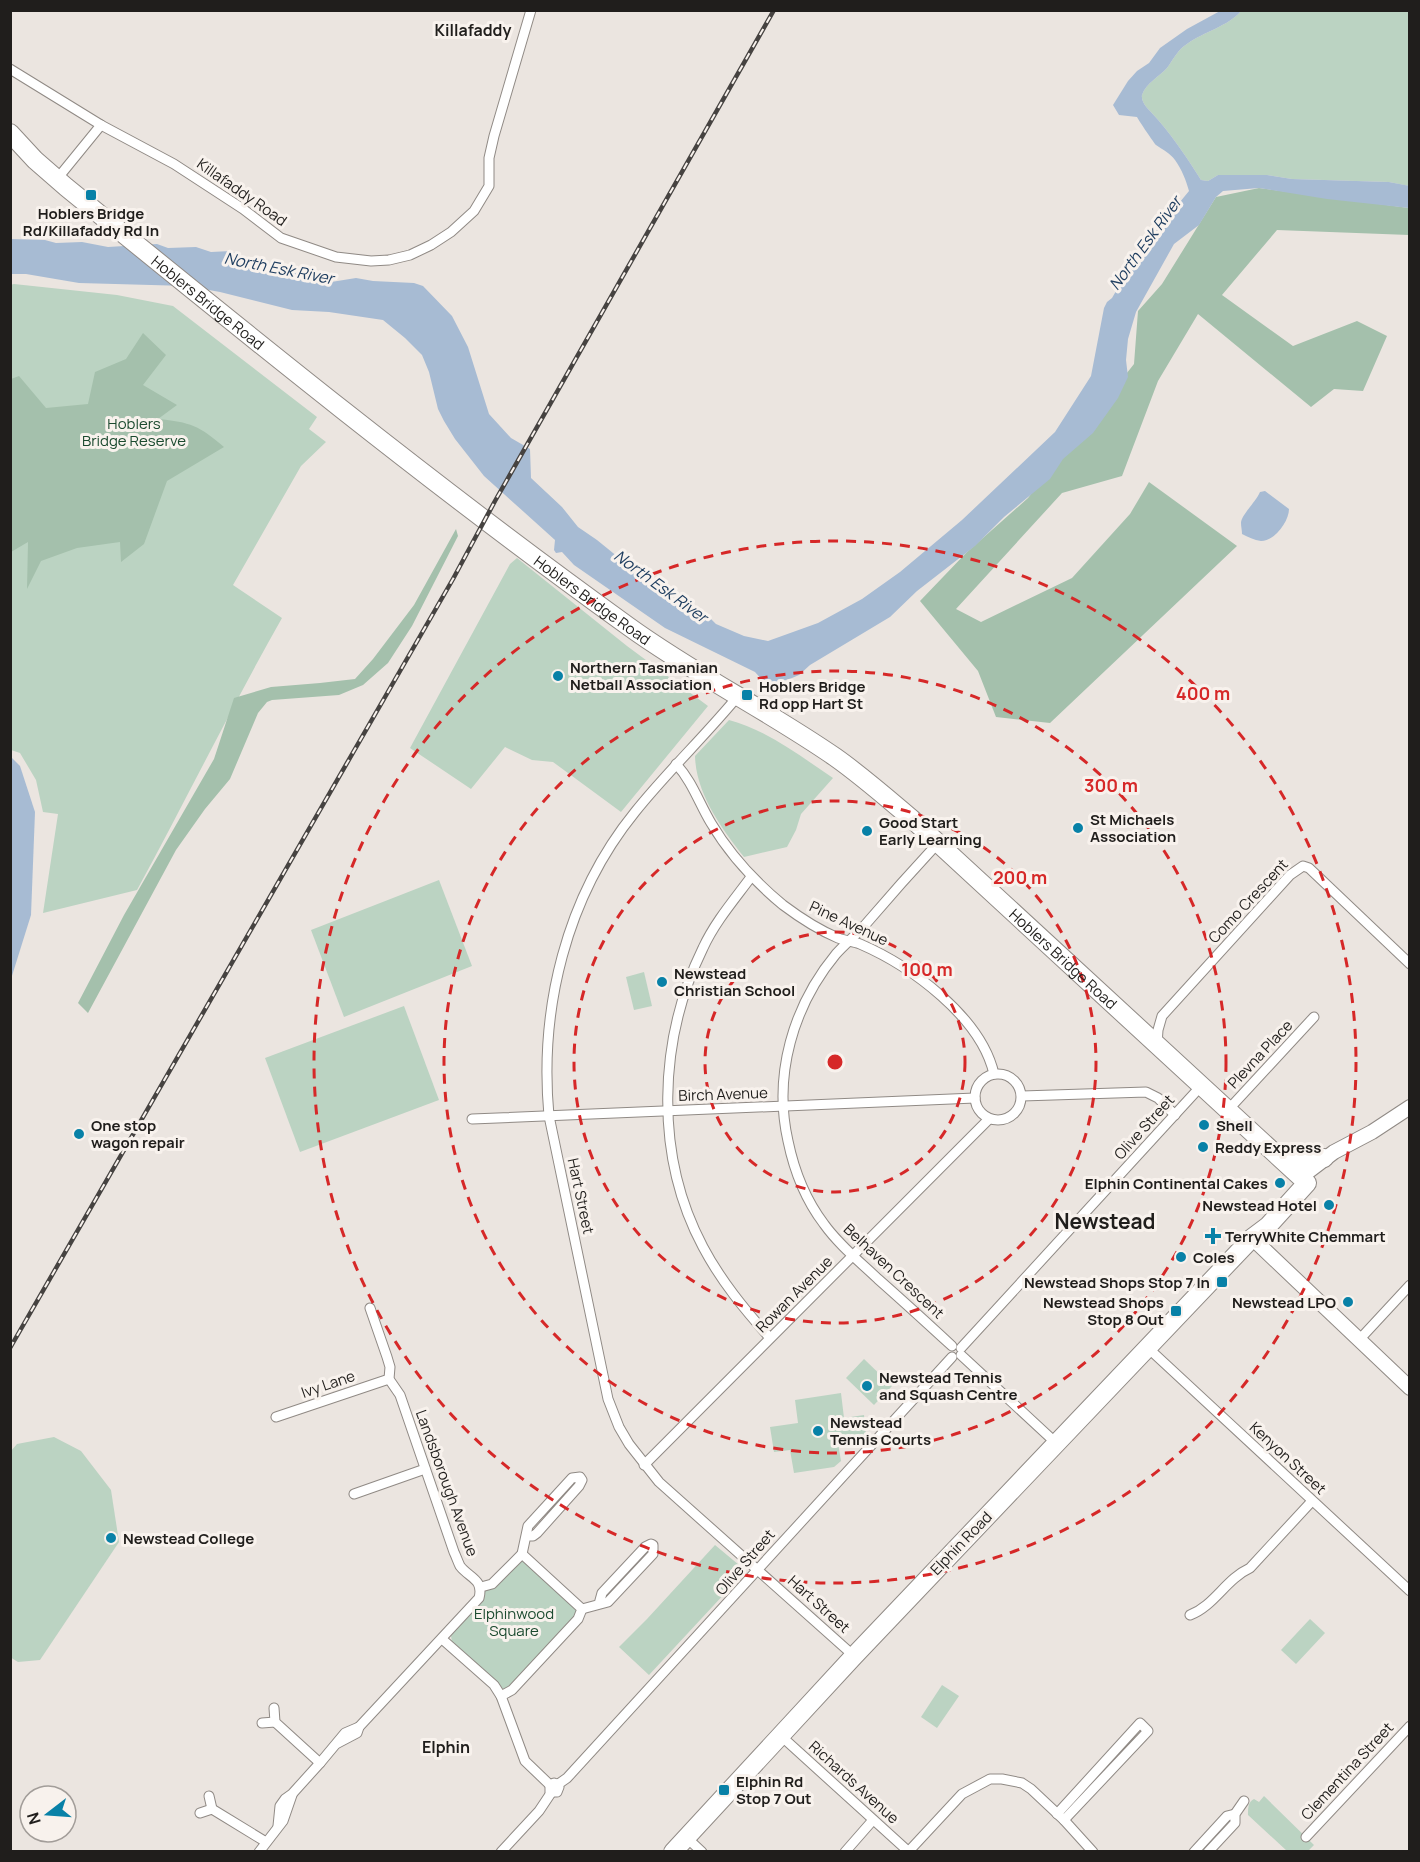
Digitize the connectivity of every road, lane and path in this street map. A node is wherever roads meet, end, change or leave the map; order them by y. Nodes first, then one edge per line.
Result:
1 (531, 10) edge
2 (10, 69) edge
3 (101, 125) junction
4 (10, 132) edge
5 (57, 179) junction
6 (738, 696) junction
7 (676, 764) junction
8 (938, 843) junction
9 (751, 876) junction
10 (850, 940) junction
11 (1410, 964) edge
12 (1314, 1017) dead end
13 (1157, 1045) junction
14 (994, 1074) junction
15 (1202, 1085) junction
16 (1022, 1096) junction
17 (975, 1098) junction
18 (783, 1107) junction
19 (1410, 1107) edge
20 (1228, 1110) junction
21 (668, 1111) junction
22 (1175, 1115) junction
23 (549, 1116) junction
24 (472, 1119) dead end
25 (989, 1119) junction
26 (1372, 1132) junction
27 (1277, 1155) junction
28 (1324, 1158) junction
29 (1304, 1180) junction
30 (1252, 1238) junction
31 (853, 1257) junction
32 (1410, 1285) edge
33 (370, 1308) dead end
34 (770, 1338) junction
35 (1359, 1340) junction
36 (1147, 1347) junction
37 (957, 1351) junction
38 (389, 1379) junction
39 (1410, 1388) edge
40 (276, 1417) dead end
41 (1056, 1443) junction
42 (644, 1465) junction
43 (424, 1469) junction
44 (354, 1494) dead end
45 (1311, 1501) junction
46 (526, 1536) junction
47 (522, 1554) junction
48 (757, 1570) junction
49 (481, 1587) junction
50 (1410, 1591) edge
51 (599, 1604) junction
52 (582, 1609) junction
53 (1190, 1615) dead end
54 (442, 1639) junction
55 (854, 1656) junction
56 (501, 1696) junction
57 (274, 1708) dead end
58 (275, 1722) junction
59 (262, 1723) dead end
60 (1410, 1726) edge
61 (780, 1735) junction
62 (320, 1763) junction
63 (553, 1787) junction
64 (209, 1796) dead end
65 (1244, 1801) dead end
66 (212, 1809) junction
67 (200, 1813) dead end
68 (1235, 1814) junction
69 (1061, 1817) junction
70 (873, 1821) junction
71 (686, 1837) junction
72 (1306, 1837) dead end
73 (266, 1842) junction
74 (259, 1851) edge
75 (501, 1851) edge
76 (673, 1851) edge
77 (702, 1851) edge
78 (845, 1851) edge
79 (909, 1851) edge
80 (1094, 1851) edge
81 (1194, 1851) edge
82 (1208, 1851) edge

1 - 3 street, Killafaddy Road
2 - 3 street, Killafaddy Road
3 - 5 street
4 - 5 highway, Hoblers Bridge Road
5 - 6 highway, Hoblers Bridge Road
6 - 7 street, Hart Street
6 - 8 highway, Hoblers Bridge Road
7 - 9 street, Pine Avenue
7 - 23 street, Hart Street
8 - 10 street, Belhaven Crescent
8 - 13 highway, Hoblers Bridge Road
9 - 10 street, Pine Avenue
9 - 21 street
10 - 14 street, Pine Avenue
10 - 18 street, Belhaven Crescent
11 - 13 street, Como Crescent
12 - 20 street, Plevna Place
13 - 15 highway, Hoblers Bridge Road
14 - 16 street
14 - 17 street
15 - 20 highway, Hoblers Bridge Road
15 - 22 street, Olive Street
16 - 22 street
16 - 25 street
17 - 18 street, Birch Avenue
17 - 25 street
18 - 21 street, Birch Avenue
18 - 31 street, Belhaven Crescent
19 - 26 street
20 - 27 highway, Hoblers Bridge Road
21 - 23 street, Birch Avenue
21 - 34 street
22 - 37 street, Olive Street
23 - 24 street, Birch Avenue
23 - 42 street, Hart Street
25 - 31 street, Rowan Avenue
26 - 28 street
26 - 29 street
27 - 28 highway
27 - 29 highway, Hoblers Bridge Road
28 - 29 street
29 - 30 highway, Elphin Road
30 - 35 street
30 - 36 highway, Elphin Road
31 - 34 street, Rowan Avenue
31 - 37 street, Belhaven Crescent
32 - 35 street
33 - 38 street, Landsborough Avenue
34 - 42 street, Rowan Avenue
35 - 39 street
36 - 41 highway, Elphin Road
36 - 45 street, Kenyon Street
37 - 41 street, Belhaven Crescent
37 - 48 street, Olive Street
38 - 40 street, Ivy Lane
38 - 43 street, Landsborough Avenue
41 - 55 highway, Elphin Road
42 - 48 street, Hart Street
43 - 44 street
43 - 49 street, Landsborough Avenue
45 - 50 street, Kenyon Street
45 - 53 street
46 - 46 street
46 - 47 street
47 - 49 street
47 - 52 street
48 - 55 street, Hart Street
48 - 63 street, Olive Street
49 - 54 street
51 - 51 street
51 - 52 street
52 - 56 street
54 - 56 street
54 - 62 street
55 - 61 highway, Elphin Road
56 - 63 street
57 - 58 street
58 - 59 street
58 - 62 street
60 - 72 street, Clementina Street
61 - 70 street, Richards Avenue
61 - 71 highway, Elphin Road
62 - 73 street
63 - 75 street, Olive Street
64 - 66 street
65 - 68 street
66 - 67 street
66 - 73 street
68 - 81 street
68 - 82 street
69 - 69 street
69 - 79 street
69 - 80 street
70 - 78 street
70 - 79 street, Richards Avenue
71 - 76 highway, Elphin Road
71 - 77 street
73 - 74 street

